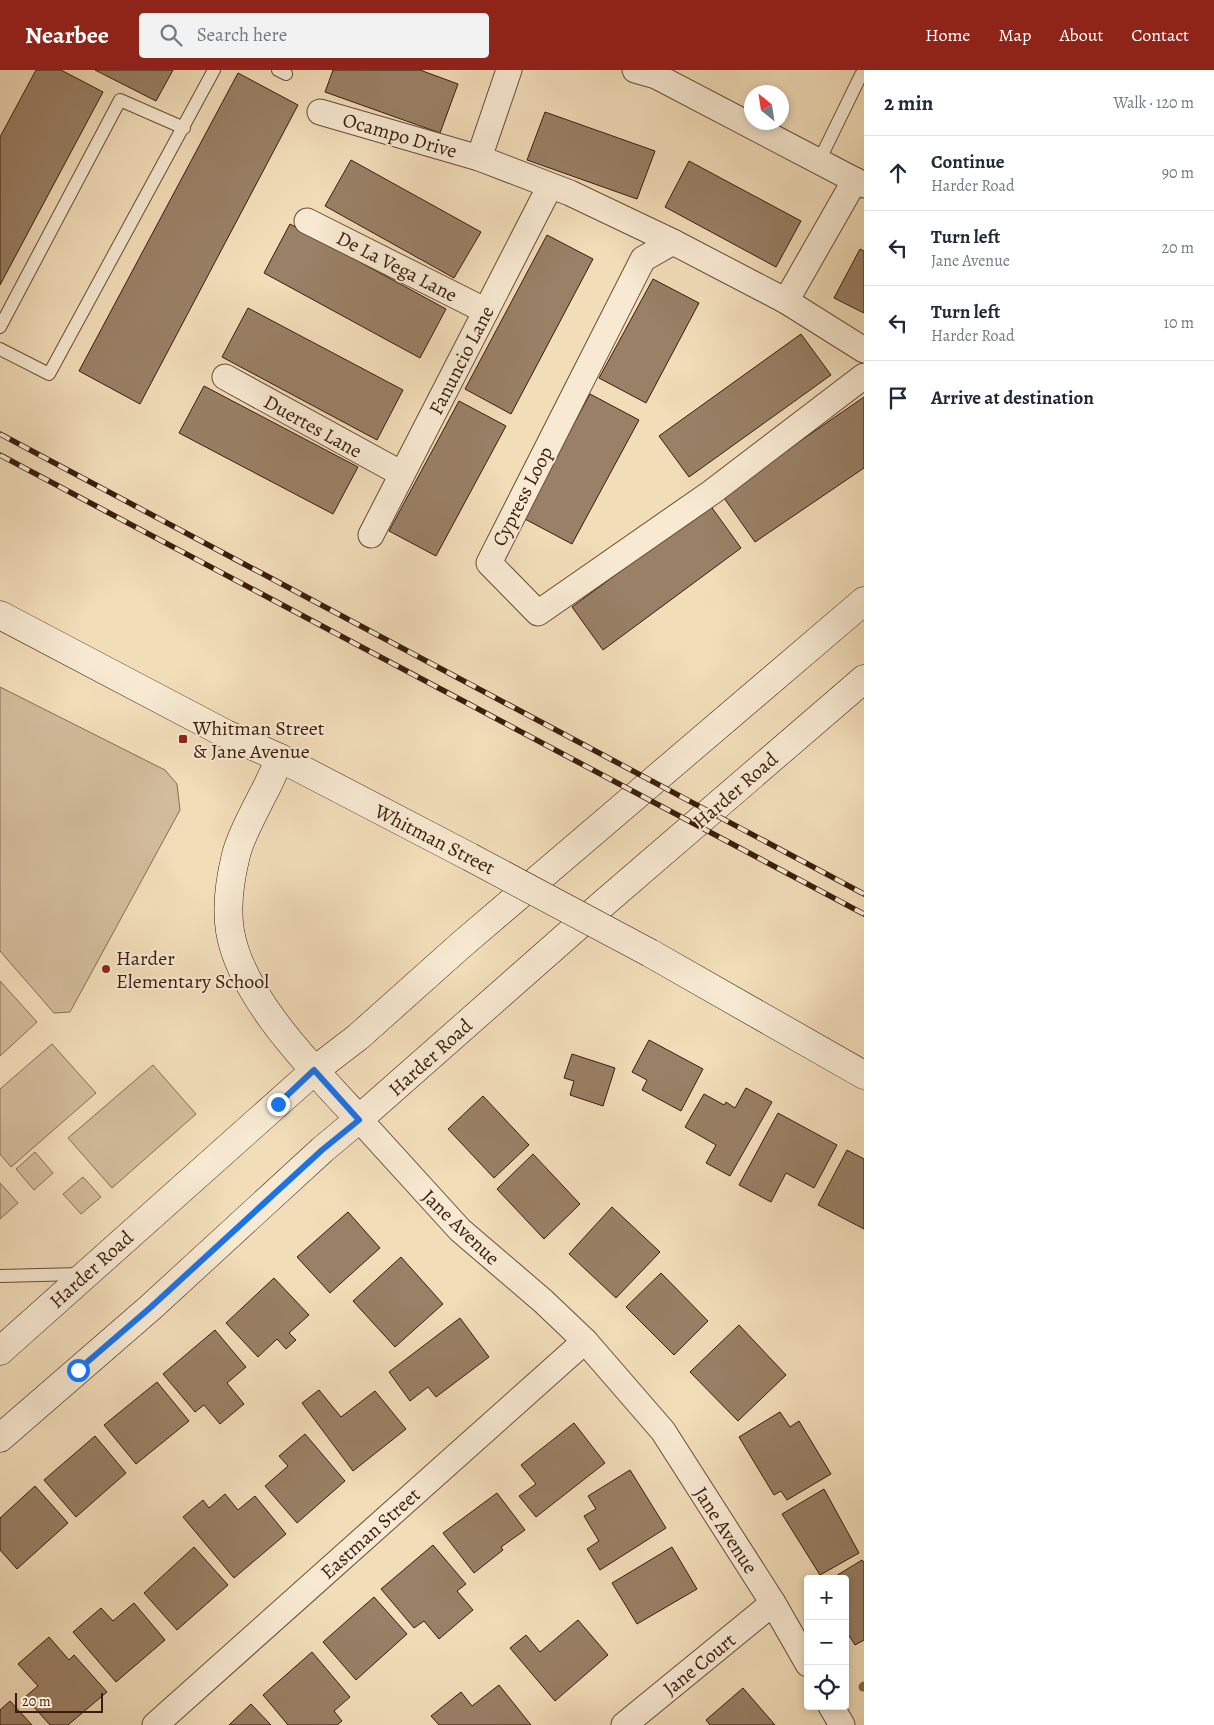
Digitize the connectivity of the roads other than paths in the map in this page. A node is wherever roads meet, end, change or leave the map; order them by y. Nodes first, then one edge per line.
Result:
1 (214, 70) edge
2 (510, 70) edge
3 (635, 70) edge
4 (864, 74) edge
5 (320, 112) dead end
6 (184, 128) junction
7 (479, 158) junction
8 (819, 161) junction
9 (860, 182) edge
10 (550, 186) junction
11 (307, 221) dead end
12 (673, 242) junction
13 (786, 301) junction
14 (486, 312) junction
15 (0, 327) edge
16 (0, 349) edge
17 (864, 350) edge
18 (864, 376) edge
19 (225, 377) dead end
20 (402, 474) junction
21 (371, 535) dead end
22 (864, 601) edge
23 (0, 615) edge
24 (864, 679) edge
25 (280, 758) junction
26 (314, 1070) junction
27 (864, 1075) edge
28 (359, 1120) junction
29 (86, 1274) junction
30 (0, 1276) edge
31 (585, 1341) junction
32 (0, 1351) edge
33 (0, 1438) edge
34 (773, 1603) junction
35 (804, 1657) edge
36 (833, 1710) edge
37 (155, 1725) edge
38 (624, 1725) edge
39 (842, 1725) edge

1 - 6 lane
2 - 7 street
3 - 8 street
4 - 8 lane
5 - 7 street, Ocampo Drive
6 - 15 lane
6 - 16 lane
7 - 10 street, Ocampo Drive
8 - 9 street
9 - 13 street
10 - 12 street, Ocampo Drive
10 - 14 street, Fanuncio Lane
11 - 14 street, De La Vega Lane
12 - 13 street
12 - 18 street, Cypress Loop
13 - 17 street
14 - 20 street, Fanuncio Lane
19 - 20 street, Duertes Lane
20 - 21 street, Fanuncio Lane
22 - 26 main road, Harder Road
23 - 25 main road, Whitman Street
24 - 28 main road, Harder Road
25 - 26 main road, Jane Avenue
25 - 27 main road, Whitman Street, bridge
26 - 28 main road, Jane Avenue
26 - 29 main road, Harder Road
28 - 31 street, Jane Avenue
28 - 33 main road, Harder Road
29 - 30 lane
29 - 32 main road, Harder Road
31 - 34 street, Jane Avenue
31 - 37 street, Eastman Street
34 - 35 street, Jane Avenue
34 - 38 street, Jane Court
36 - 39 street

